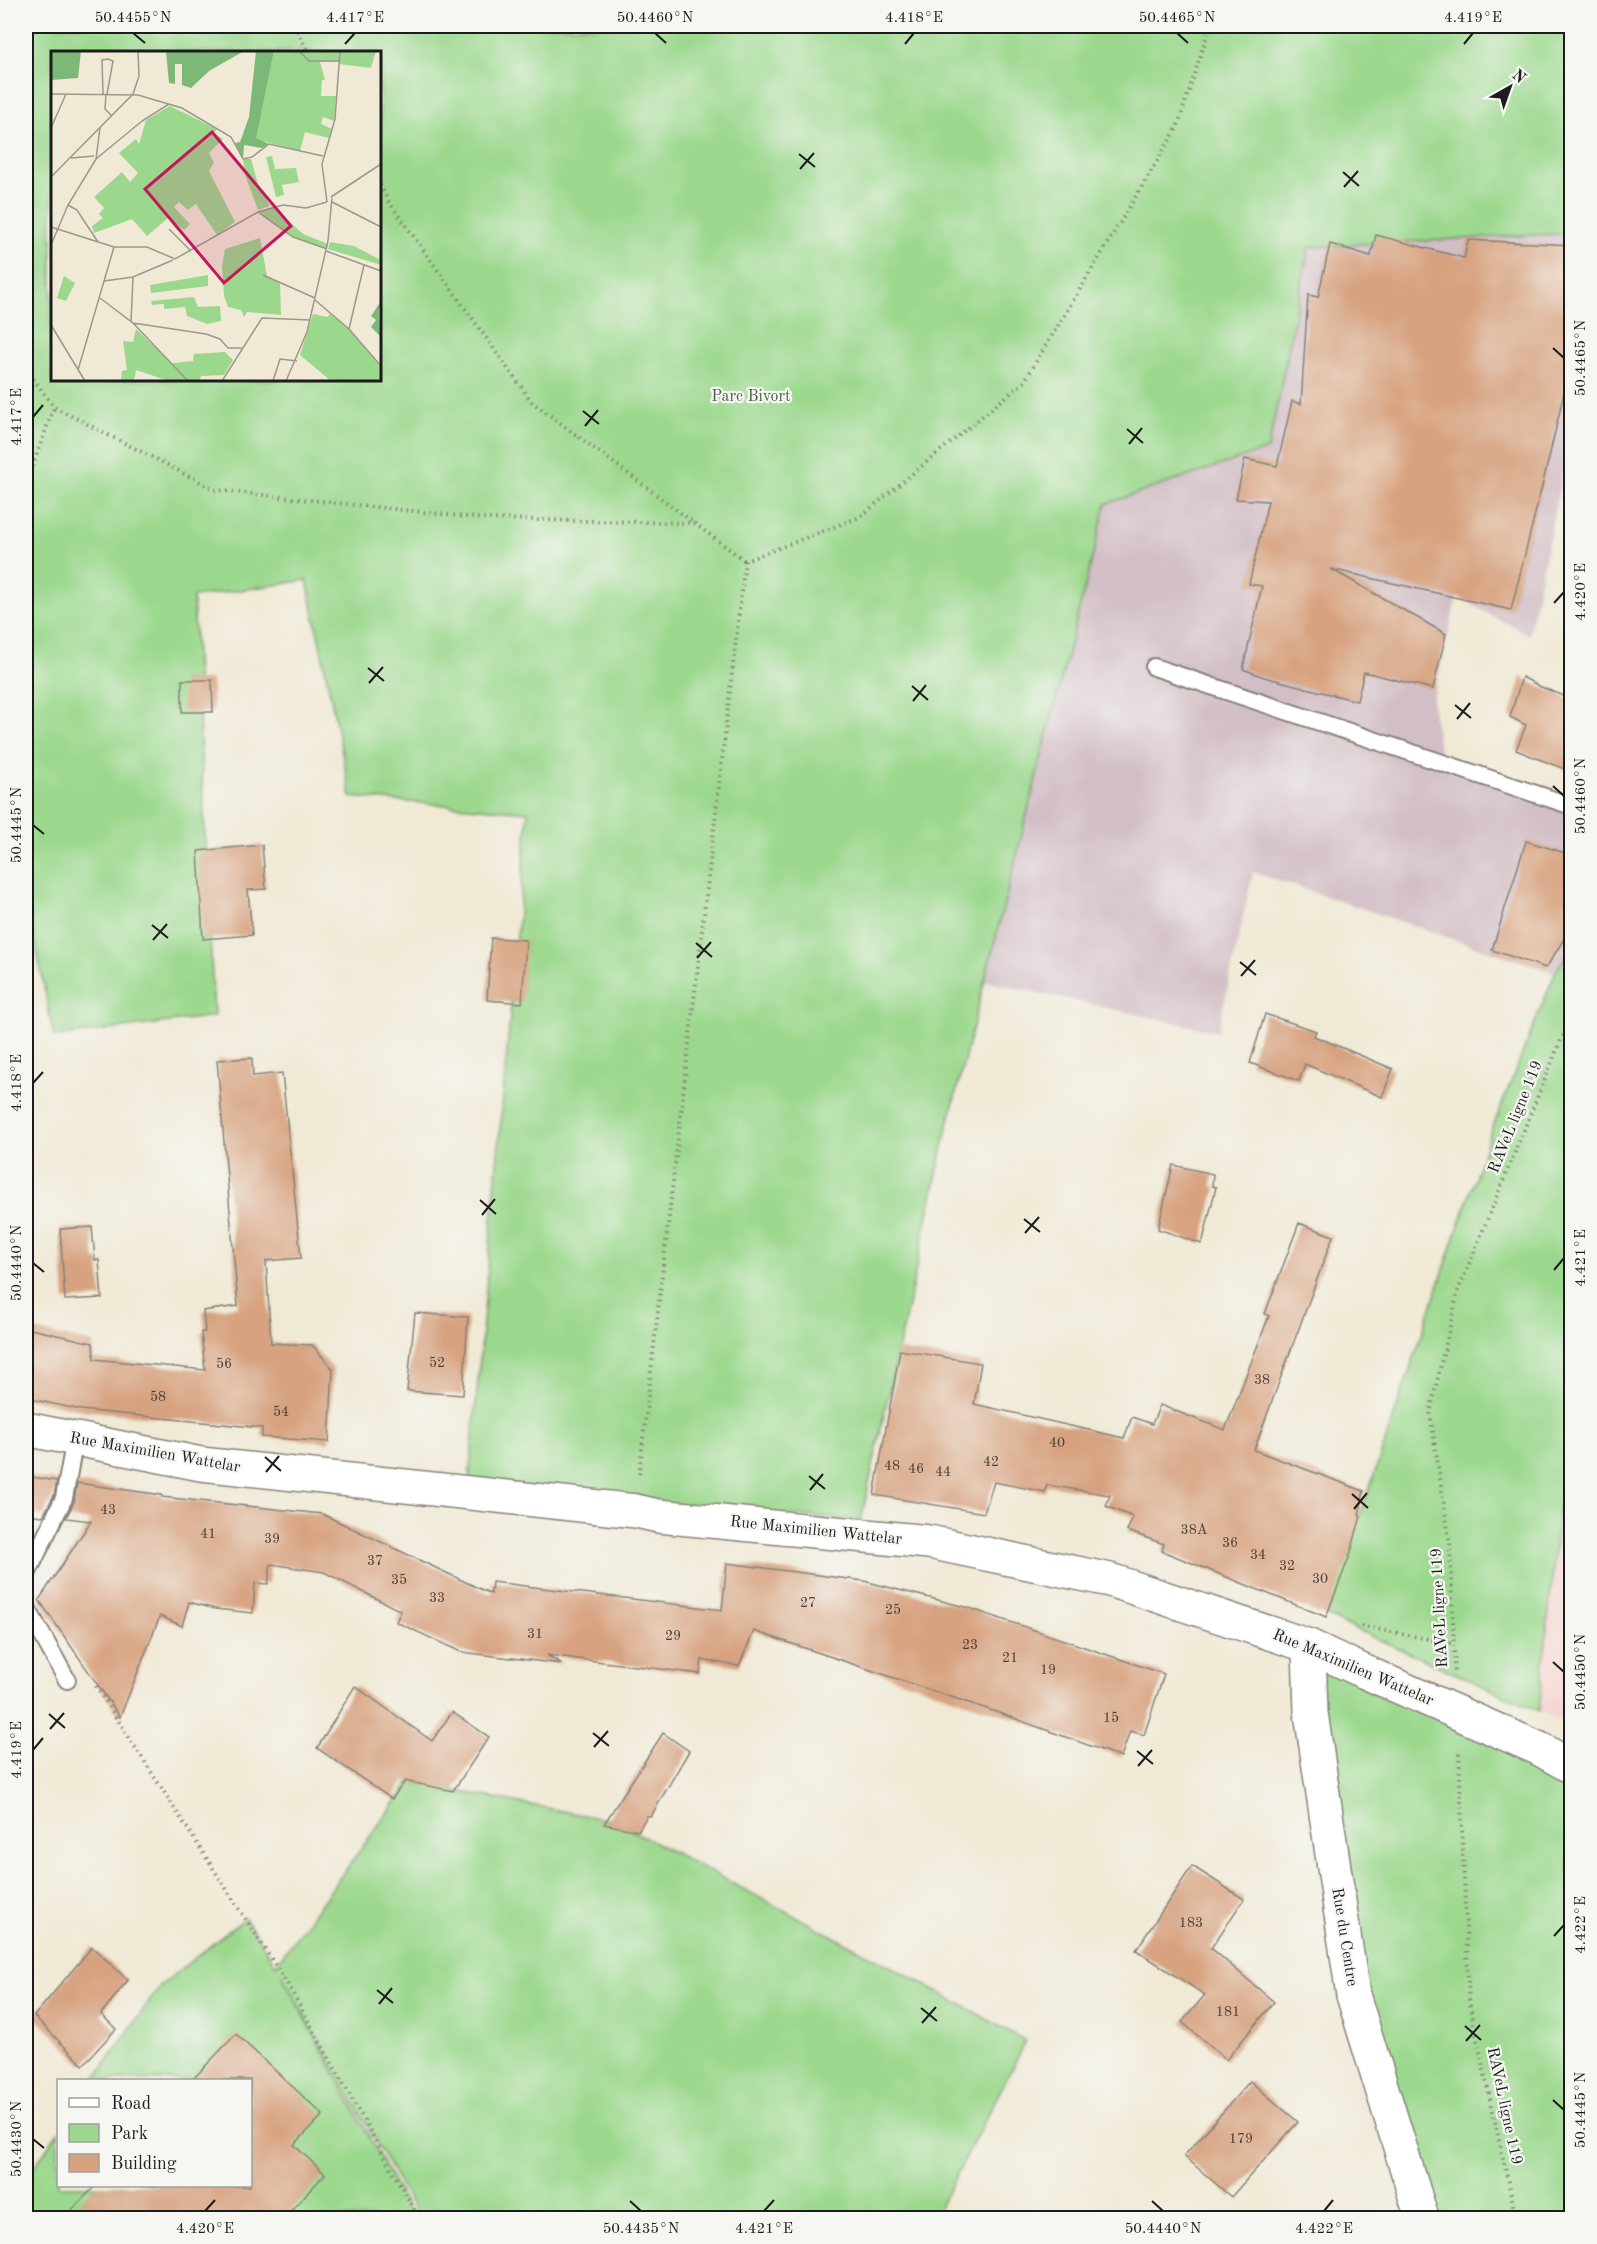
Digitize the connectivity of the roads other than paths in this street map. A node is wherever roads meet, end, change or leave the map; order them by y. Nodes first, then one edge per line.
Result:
1 (1154, 667) dead end
2 (1572, 806) edge
3 (26, 1429) edge
4 (75, 1439) junction
5 (26, 1576) edge
6 (26, 1606) edge
7 (1309, 1646) junction
8 (67, 1680) road end
9 (1572, 1767) edge
10 (1422, 2218) edge

1 - 2 lane
3 - 4 street, Rue Maximilien Wattelar
4 - 5 lane
4 - 7 street, Rue Maximilien Wattelar
6 - 8 lane
7 - 9 street, Rue Maximilien Wattelar, bridge
7 - 10 street, Rue du Centre

